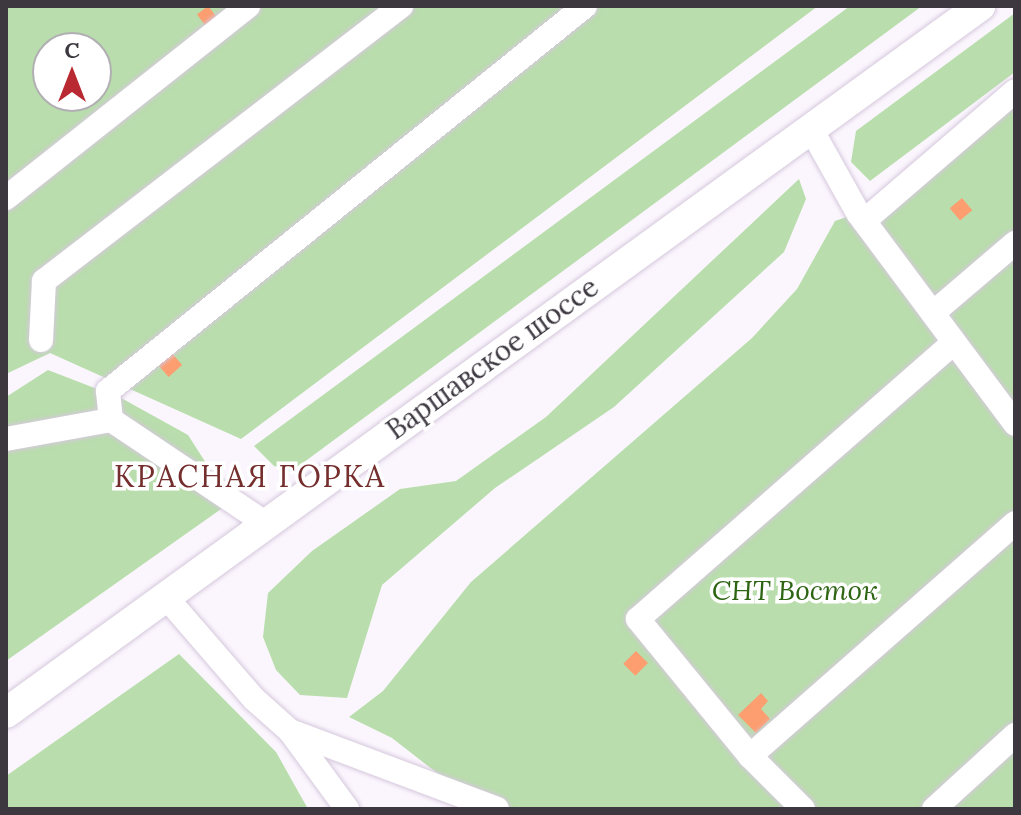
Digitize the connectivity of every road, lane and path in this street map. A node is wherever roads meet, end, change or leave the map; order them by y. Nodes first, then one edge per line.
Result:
1 (248, 6) edge
2 (401, 6) edge
3 (585, 6) edge
4 (980, 6) edge
5 (1015, 91) edge
6 (810, 127) junction
7 (6, 198) edge
8 (864, 221) junction
9 (1015, 243) edge
10 (933, 313) junction
11 (41, 340) dead end
12 (954, 342) junction
13 (1013, 418) edge
14 (111, 420) junction
15 (6, 439) edge
16 (265, 523) junction
17 (1015, 523) edge
18 (165, 596) junction
19 (6, 713) edge
20 (290, 731) junction
21 (1015, 735) edge
22 (750, 756) junction
23 (347, 809) edge
24 (497, 809) edge
25 (803, 809) edge
26 (934, 809) edge

1 - 7 lane
2 - 11 lane
3 - 14 lane
4 - 6 main road, Варшавское шоссе
5 - 8 lane
6 - 8 lane
6 - 16 main road, Варшавское шоссе
8 - 10 lane
9 - 10 lane
10 - 12 lane
12 - 13 lane
12 - 22 lane
14 - 15 lane
14 - 16 lane
16 - 18 main road, Варшавское шоссе
17 - 22 lane
18 - 19 main road, Варшавское шоссе
18 - 20 lane
20 - 23 lane
20 - 24 lane
21 - 26 lane
22 - 25 lane

